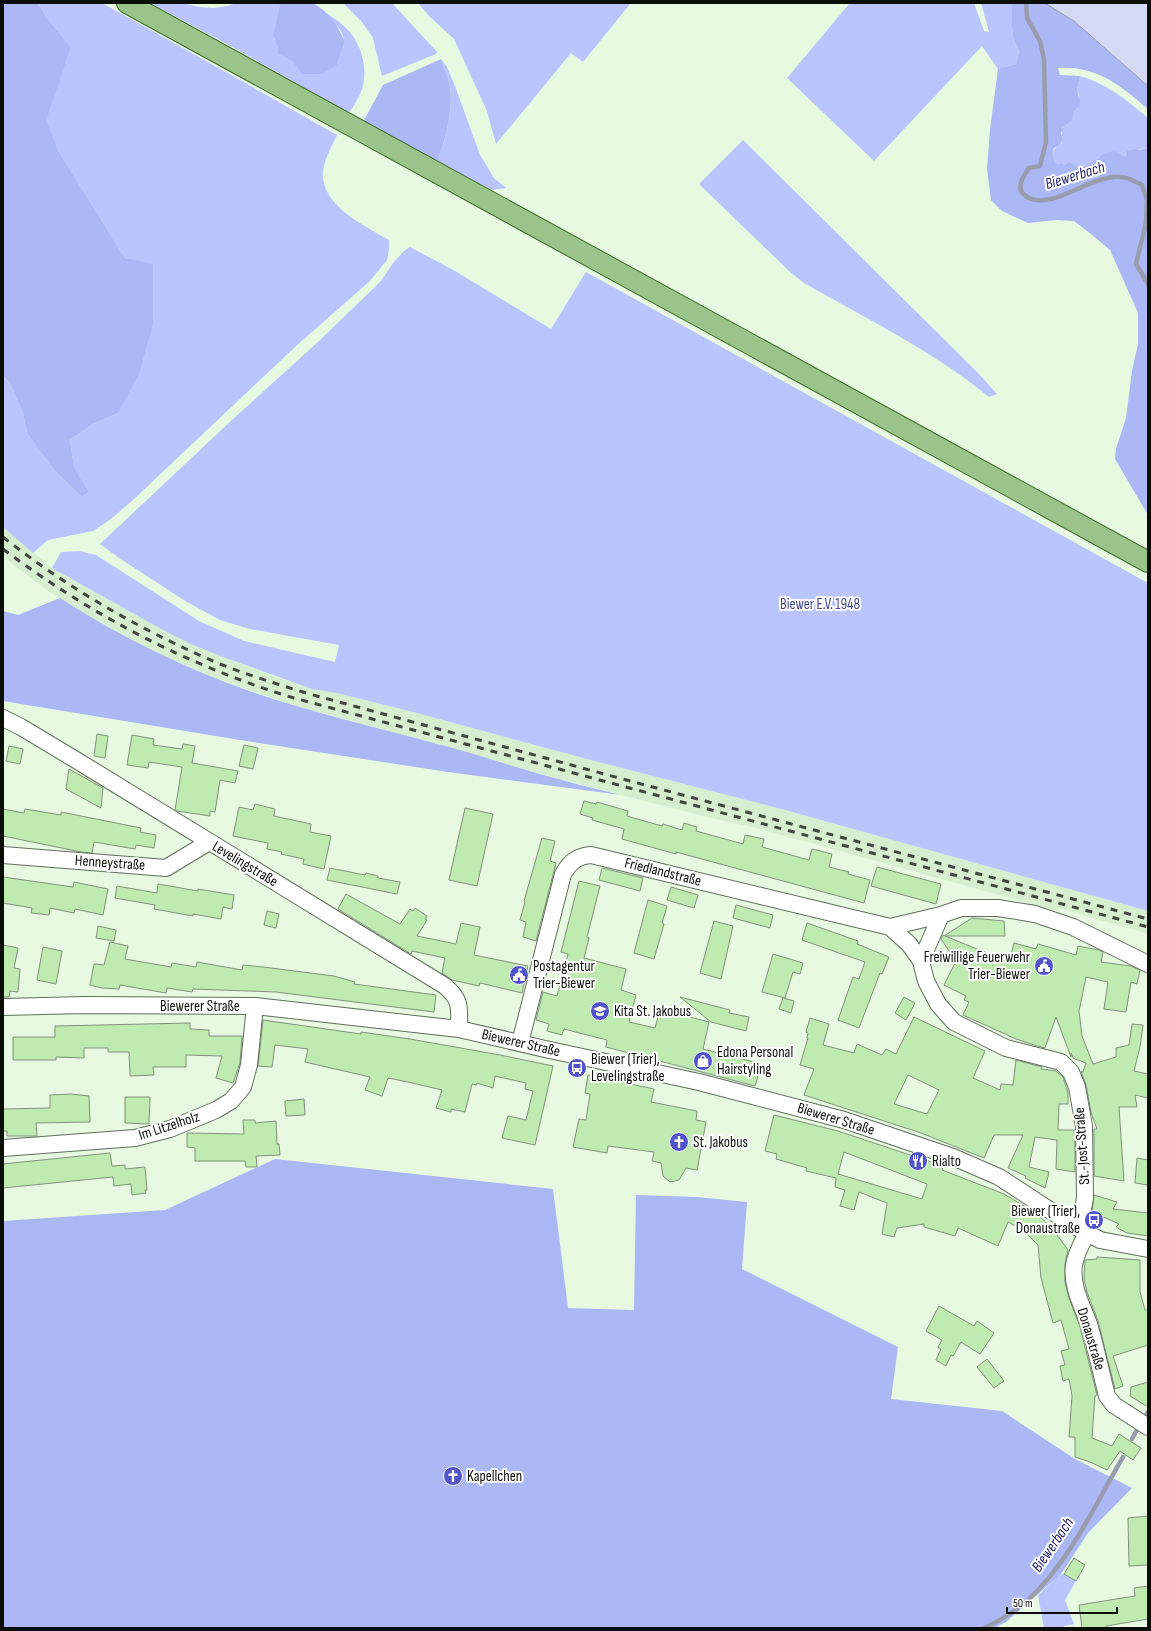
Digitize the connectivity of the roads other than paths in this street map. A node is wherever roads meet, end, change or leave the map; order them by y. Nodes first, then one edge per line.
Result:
1 (127, 3) edge
2 (1148, 562) edge
3 (3, 718) edge
4 (209, 842) junction
5 (3, 855) edge
6 (941, 915) junction
7 (890, 927) junction
8 (921, 961) junction
9 (1148, 964) edge
10 (255, 1006) junction
11 (3, 1007) edge
12 (459, 1029) junction
13 (520, 1044) junction
14 (3, 1148) edge
15 (1082, 1230) junction
16 (1148, 1249) edge
17 (1142, 1424) edge

1 - 2 main road
3 - 4 street, Levelingstraße
4 - 5 street, Henneystraße
4 - 12 street, Levelingstraße
6 - 7 street, Friedlandstraße
6 - 8 street
6 - 9 street
7 - 8 street, St.-Jost-Straße
7 - 13 street, Friedlandstraße
8 - 15 street, St.-Jost-Straße
10 - 11 street, Biewerer Straße
10 - 12 street, Biewerer Straße
10 - 14 street, Im Litzelholz
12 - 13 street, Biewerer Straße
13 - 15 street, Biewerer Straße
15 - 16 street, Biewerer Straße
15 - 17 street, Donaustraße

